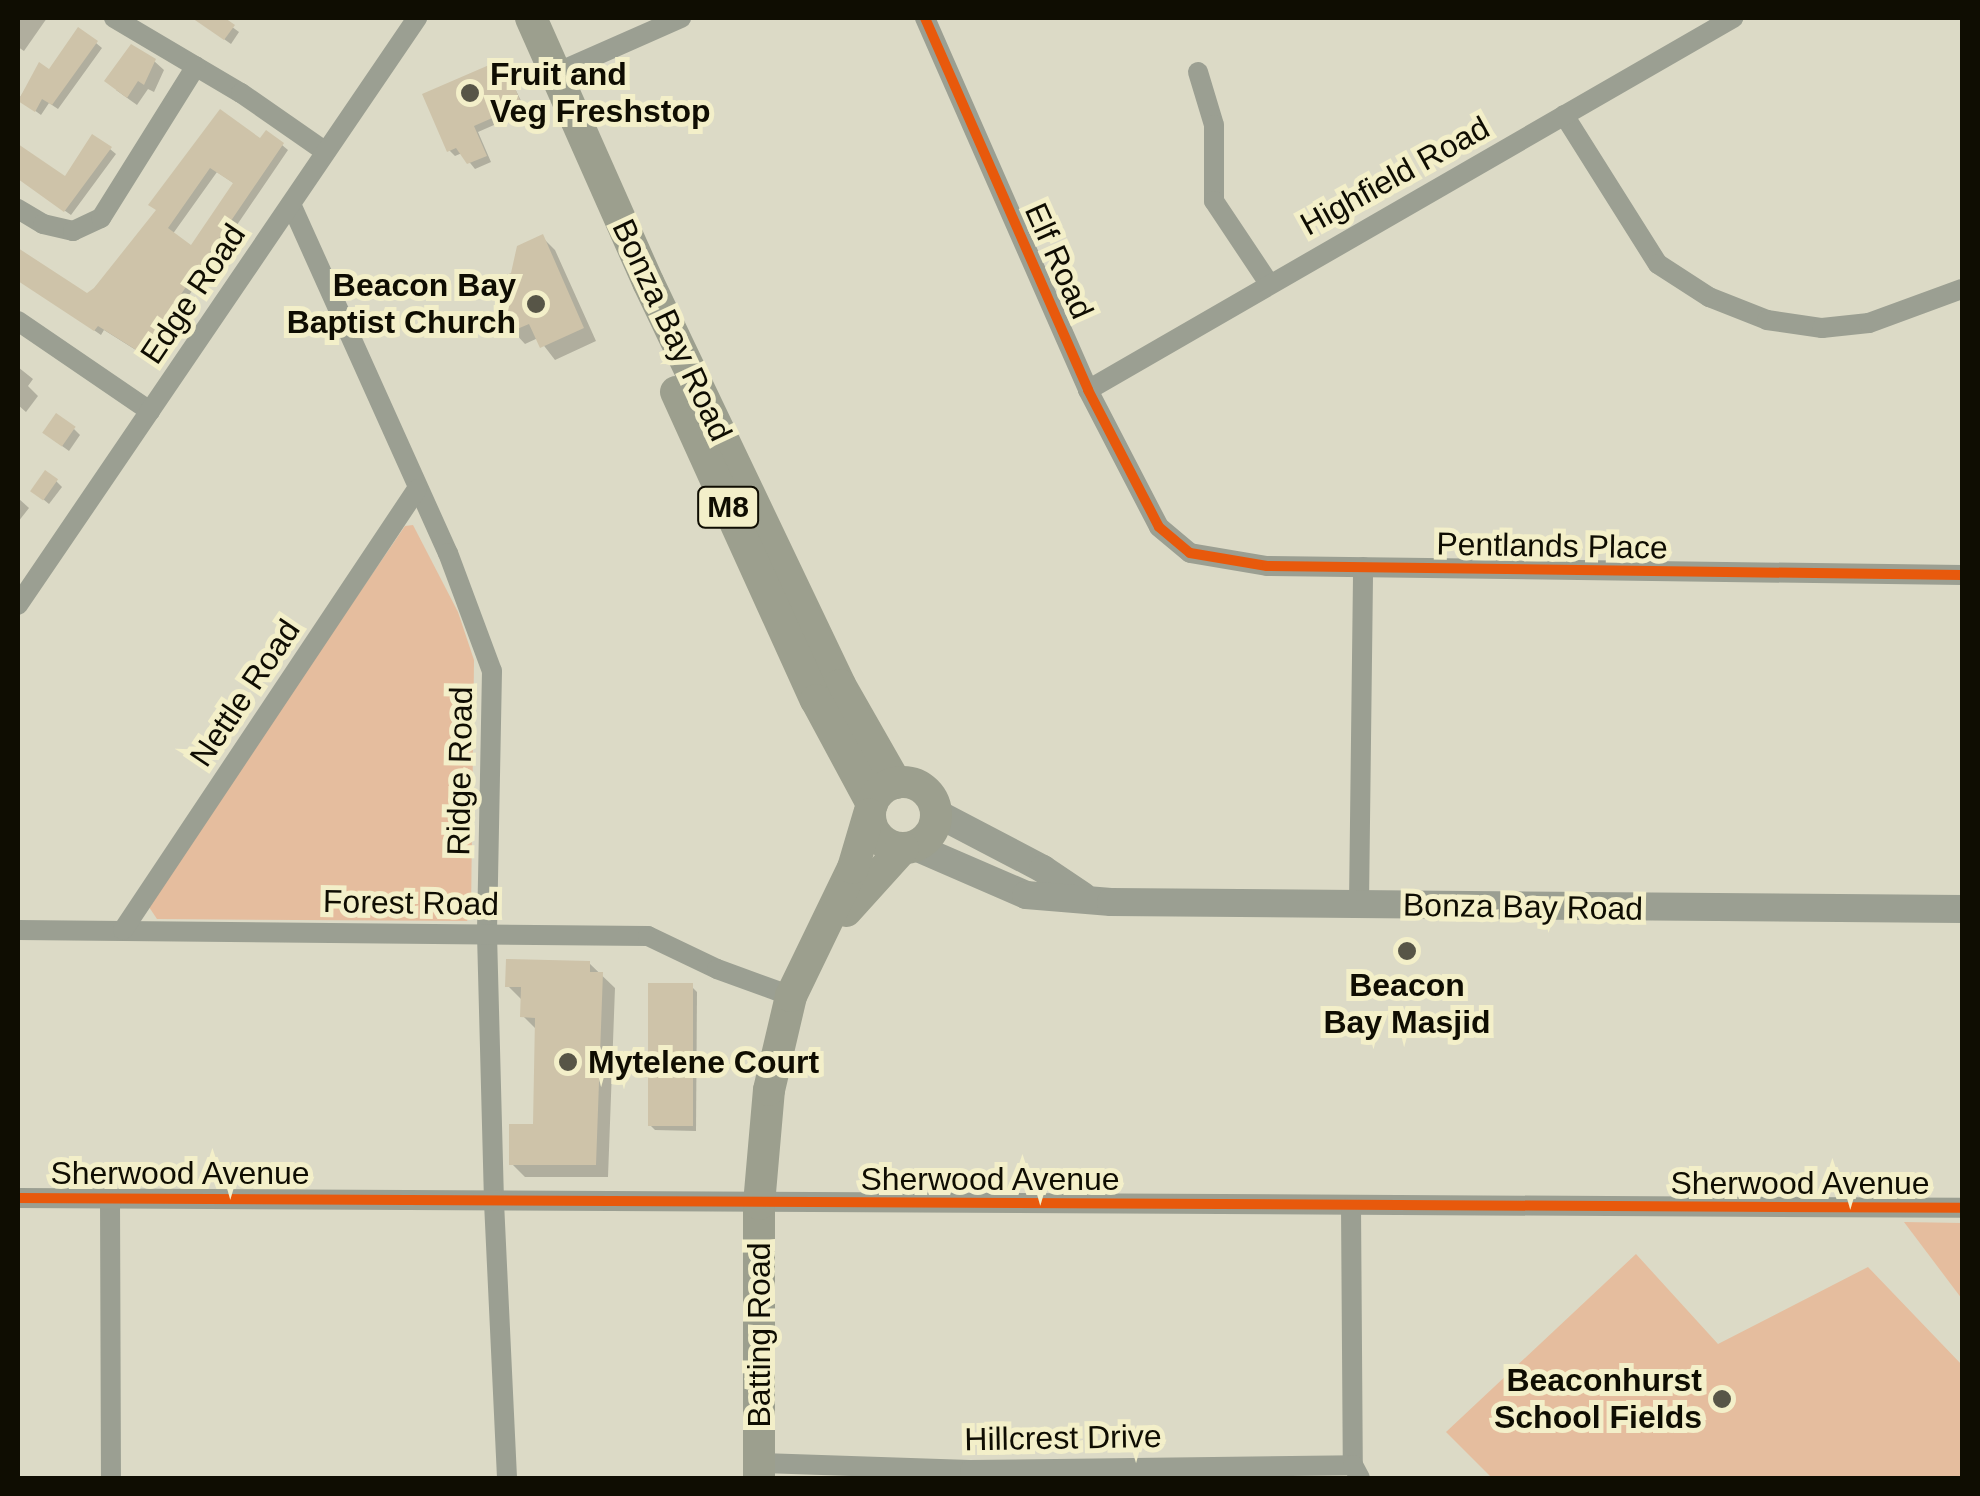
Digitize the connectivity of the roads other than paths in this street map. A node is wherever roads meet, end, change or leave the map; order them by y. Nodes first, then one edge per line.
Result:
1 (114, 18) edge
2 (417, 18) edge
3 (532, 18) edge
4 (681, 18) edge
5 (924, 18) edge
6 (1733, 18) edge
7 (196, 66) junction
8 (1198, 72) dead end
9 (554, 74) junction
10 (1564, 116) junction
11 (326, 152) junction
12 (291, 204) junction
13 (18, 209) edge
14 (1268, 282) junction
15 (1962, 290) edge
16 (18, 322) edge
17 (1088, 390) junction
18 (150, 411) junction
19 (417, 489) junction
20 (1155, 520) joint
21 (1364, 567) junction
22 (1962, 576) edge
23 (18, 605) edge
24 (879, 800) junction
25 (936, 813) junction
26 (908, 847) junction
27 (1084, 897) junction
28 (1359, 904) junction
29 (1962, 909) edge
30 (18, 930) edge
31 (123, 930) junction
32 (488, 934) junction
33 (810, 958) junction
34 (791, 996) junction
35 (18, 1198) edge
36 (110, 1200) junction
37 (494, 1202) junction
38 (759, 1204) junction
39 (1351, 1206) junction
40 (1962, 1208) edge
41 (759, 1471) edge
42 (1357, 1472) edge
43 (970, 1474) edge
44 (112, 1478) edge
45 (507, 1478) edge

1 - 7 street
2 - 11 street, Edge Road
3 - 9 main road, Bonza Bay Road / M8
4 - 9 street
5 - 17 street, Elf Road
6 - 10 street, Highfield Road
7 - 11 street
7 - 13 street
8 - 14 street
9 - 24 main road, Bonza Bay Road / M8
10 - 14 street, Highfield Road
10 - 15 street
11 - 12 street, Edge Road
12 - 18 street, Edge Road
12 - 19 street, Ridge Road
14 - 17 street, Highfield Road
16 - 18 street
17 - 20 street, Elf Road
18 - 23 street, Edge Road
19 - 31 street, Nettle Road
19 - 32 street, Ridge Road
20 - 21 street, Pentlands Place
21 - 22 street, Pentlands Place
21 - 28 street
24 - 25 main road
24 - 26 main road
24 - 33 main road, Batting Road
25 - 26 main road
25 - 27 street, Bonza Bay Road
26 - 27 street, Bonza Bay Road
26 - 33 main road, Batting Road
27 - 28 street, Bonza Bay Road
28 - 29 street, Bonza Bay Road
30 - 31 street, Forest Road
31 - 32 street, Forest Road
32 - 34 street, Forest Road
32 - 37 street, Ridge Road
33 - 34 main road, Batting Road
34 - 38 main road, Batting Road
35 - 36 street, Sherwood Avenue
36 - 37 street, Sherwood Avenue
36 - 44 street
37 - 38 street, Sherwood Avenue
37 - 45 street, Ridge Road
38 - 39 street, Sherwood Avenue
38 - 41 main road, Batting Road
39 - 40 street, Sherwood Avenue
39 - 42 street
41 - 43 street, Hillcrest Drive
42 - 43 street, Hillcrest Drive

